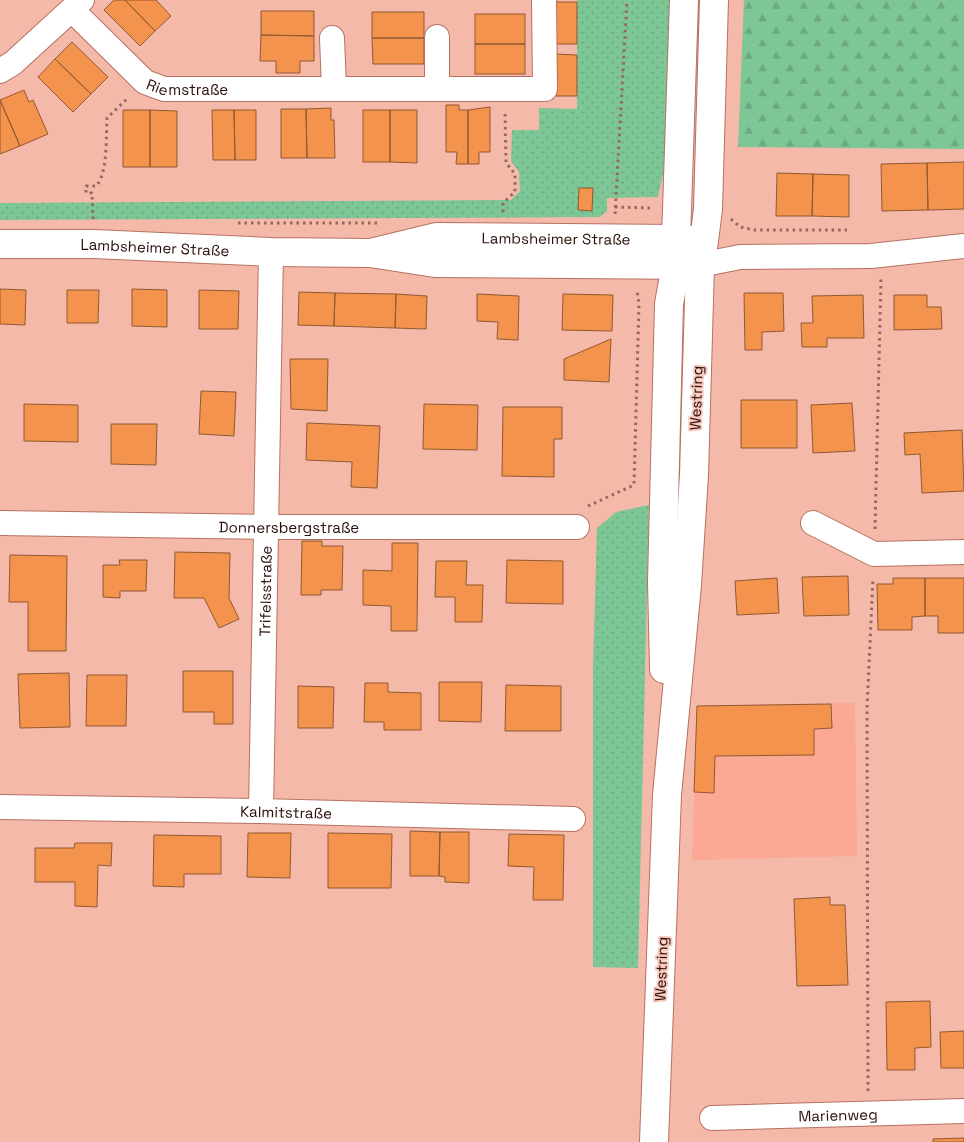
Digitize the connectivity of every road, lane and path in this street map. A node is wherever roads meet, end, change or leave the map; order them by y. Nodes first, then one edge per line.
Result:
1 (544, 0) edge
2 (627, 0) edge
3 (684, 0) edge
4 (714, 0) edge
5 (77, 5) edge
6 (437, 37) dead end
7 (332, 38) dead end
8 (0, 71) edge
9 (145, 82) junction
10 (334, 88) junction
11 (437, 88) junction
12 (504, 89) junction
13 (615, 207) junction
14 (635, 207) dead end
15 (503, 213) dead end
16 (728, 215) dead end
17 (610, 218) dead end
18 (387, 222) dead end
19 (232, 223) dead end
20 (93, 225) dead end
21 (849, 230) dead end
22 (0, 244) edge
23 (964, 246) edge
24 (271, 252) junction
25 (689, 253) junction
26 (881, 273) dead end
27 (639, 304) dead end
28 (0, 523) edge
29 (813, 523) dead end
30 (265, 527) junction
31 (577, 527) joint
32 (964, 552) edge
33 (874, 554) junction
34 (0, 808) edge
35 (261, 811) junction
36 (573, 819) dead end
37 (964, 1111) edge
38 (868, 1114) junction
39 (712, 1118) dead end
40 (654, 1142) edge

1 - 12 street, Riemstraße
2 - 13 path
3 - 25 main road, Westring
4 - 25 main road, Westring
5 - 8 street
5 - 9 street, Riemstraße
6 - 11 street
7 - 10 street
9 - 10 street, Riemstraße
9 - 20 path
10 - 11 street, Riemstraße
11 - 12 street, Riemstraße
12 - 15 path
13 - 14 path
13 - 17 path
16 - 21 path
18 - 19 path
22 - 24 main road, Lambsheimer Straße
23 - 25 street, Lambsheimer Straße
24 - 25 main road, Lambsheimer Straße
24 - 30 street, Trifelsstraße
25 - 40 main road, Westring
26 - 33 path
27 - 31 path
28 - 30 street, Donnersbergstraße
29 - 33 street
30 - 31 street, Donnersbergstraße
30 - 35 street, Trifelsstraße
32 - 33 street
33 - 38 path
34 - 35 street, Kalmitstraße
35 - 36 street, Kalmitstraße
37 - 38 street, Marienweg
38 - 39 street, Marienweg

